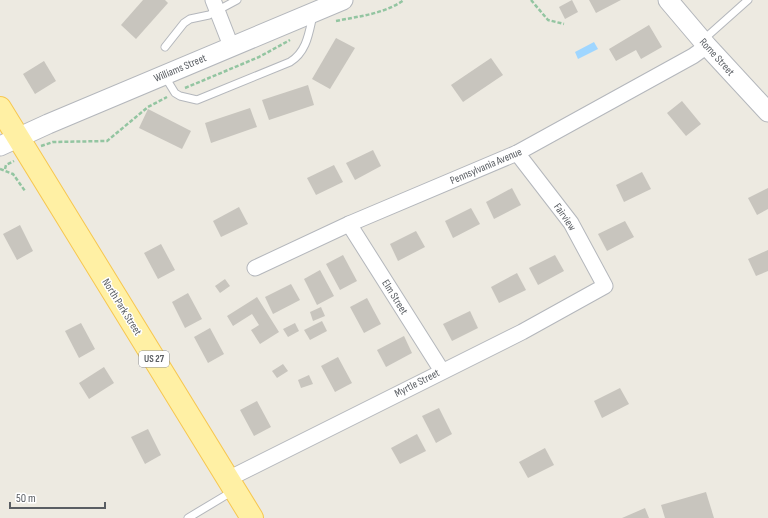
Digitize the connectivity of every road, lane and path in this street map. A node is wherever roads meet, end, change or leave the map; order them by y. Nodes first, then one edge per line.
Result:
1 (237, 0) edge
2 (343, 0) edge
3 (404, 0) edge
4 (531, 0) edge
5 (668, 0) edge
6 (748, 0) edge
7 (215, 5) edge
8 (313, 13) junction
9 (329, 22) dead end
10 (564, 24) dead end
11 (297, 37) dead end
12 (705, 43) junction
13 (231, 46) junction
14 (165, 47) dead end
15 (164, 75) junction
16 (181, 89) dead end
17 (169, 96) dead end
18 (0, 108) edge
19 (768, 112) edge
20 (9, 142) edge
21 (45, 144) dead end
22 (517, 154) junction
23 (6, 165) dead end
24 (0, 169) edge
25 (5, 169) junction
26 (24, 190) dead end
27 (349, 224) junction
28 (255, 268) dead end
29 (605, 286) joint
30 (442, 371) junction
31 (232, 484) junction
32 (188, 518) edge
33 (252, 518) edge

1 - 7 lane
2 - 8 street, Williams Street
3 - 9 path
4 - 10 path
5 - 12 street, Rome Street
6 - 12 lane
7 - 13 street
7 - 14 lane
8 - 13 street, Williams Street
8 - 15 lane
11 - 16 path
12 - 19 street, Rome Street
12 - 22 street, Pennsylvania Avenue
13 - 15 street, Williams Street
15 - 20 street, Williams Street
17 - 21 path
18 - 20 main road, US 27
20 - 31 main road, North Park Street / US 27
22 - 27 street, Pennsylvania Avenue
22 - 29 street, Fairview
23 - 25 path
24 - 25 path
25 - 26 path
27 - 28 street, Pennsylvania Avenue
27 - 30 street, Elm Street
29 - 30 street, Myrtle Street
30 - 31 street, Myrtle Street
31 - 32 lane
31 - 33 main road, North Park Street / US 27

